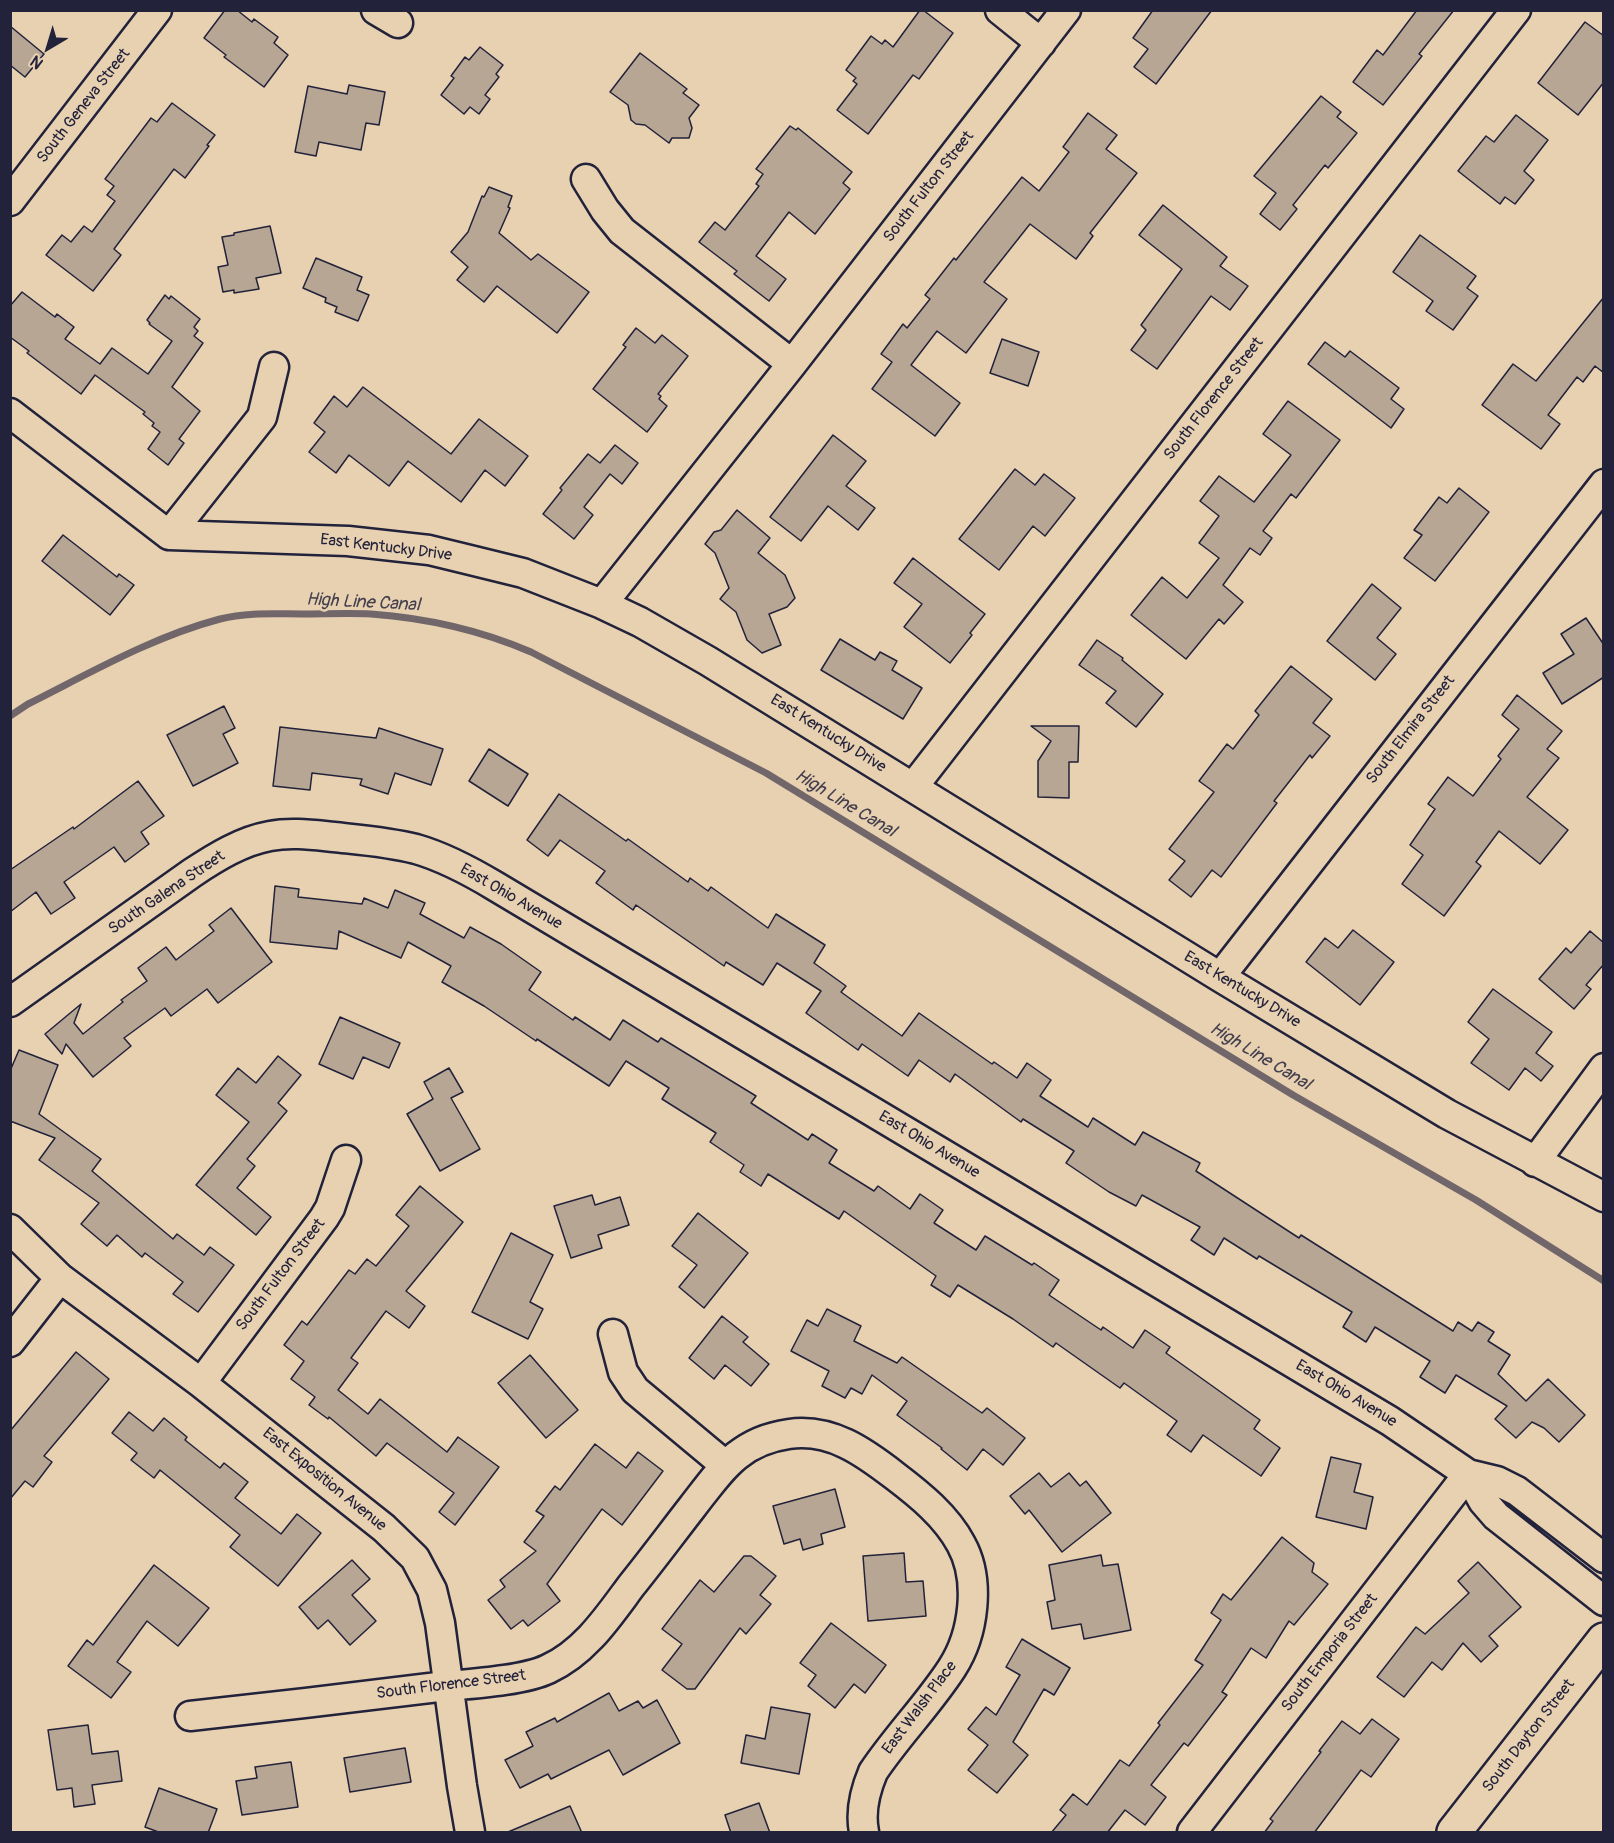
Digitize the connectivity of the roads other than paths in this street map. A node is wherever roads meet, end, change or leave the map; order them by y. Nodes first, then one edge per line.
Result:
1 (158, 10) edge
2 (1000, 10) edge
3 (1066, 10) edge
4 (1516, 10) edge
5 (1041, 43) junction
6 (586, 179) dead end
7 (10, 201) edge
8 (792, 364) junction
9 (274, 367) dead end
10 (10, 413) edge
11 (1604, 484) edge
12 (169, 535) junction
13 (602, 604) junction
14 (913, 787) junction
15 (377, 842) joint
16 (1220, 977) junction
17 (10, 1002) edge
18 (1604, 1068) edge
19 (346, 1160) dead end
20 (1535, 1162) junction
21 (1604, 1197) edge
22 (10, 1229) edge
23 (60, 1278) junction
24 (613, 1334) dead end
25 (10, 1342) edge
26 (201, 1383) junction
27 (724, 1465) junction
28 (1468, 1474) junction
29 (1604, 1558) edge
30 (1604, 1601) edge
31 (1604, 1640) edge
32 (449, 1686) junction
33 (190, 1716) dead end
34 (470, 1833) edge
35 (864, 1833) edge
36 (1192, 1833) edge
37 (1454, 1833) edge

1 - 7 street, South Geneva Street
2 - 5 street
3 - 5 street, South Fulton Street
4 - 14 street, South Florence Street
5 - 8 street, South Fulton Street
6 - 8 street
8 - 13 street, South Fulton Street
9 - 12 street
10 - 12 street
11 - 16 street, South Elmira Street
12 - 13 street, East Kentucky Drive
13 - 14 street, East Kentucky Drive
14 - 16 street, East Kentucky Drive
15 - 17 street, South Galena Street
15 - 28 street, East Ohio Avenue
16 - 20 street, East Kentucky Drive
18 - 20 street
19 - 26 street, South Fulton Street
20 - 21 street, East Kentucky Drive
22 - 23 street, East Exposition Avenue
23 - 25 street
23 - 26 street, East Exposition Avenue
24 - 27 street
26 - 32 street, East Exposition Avenue
27 - 32 street, South Florence Street
27 - 35 street, East Walsh Place
28 - 29 street, East Ohio Avenue
28 - 30 street, East Ohio Avenue
28 - 36 street, South Emporia Street
31 - 37 street, South Dayton Street
32 - 33 street, South Florence Street
32 - 34 street, East Exposition Avenue

